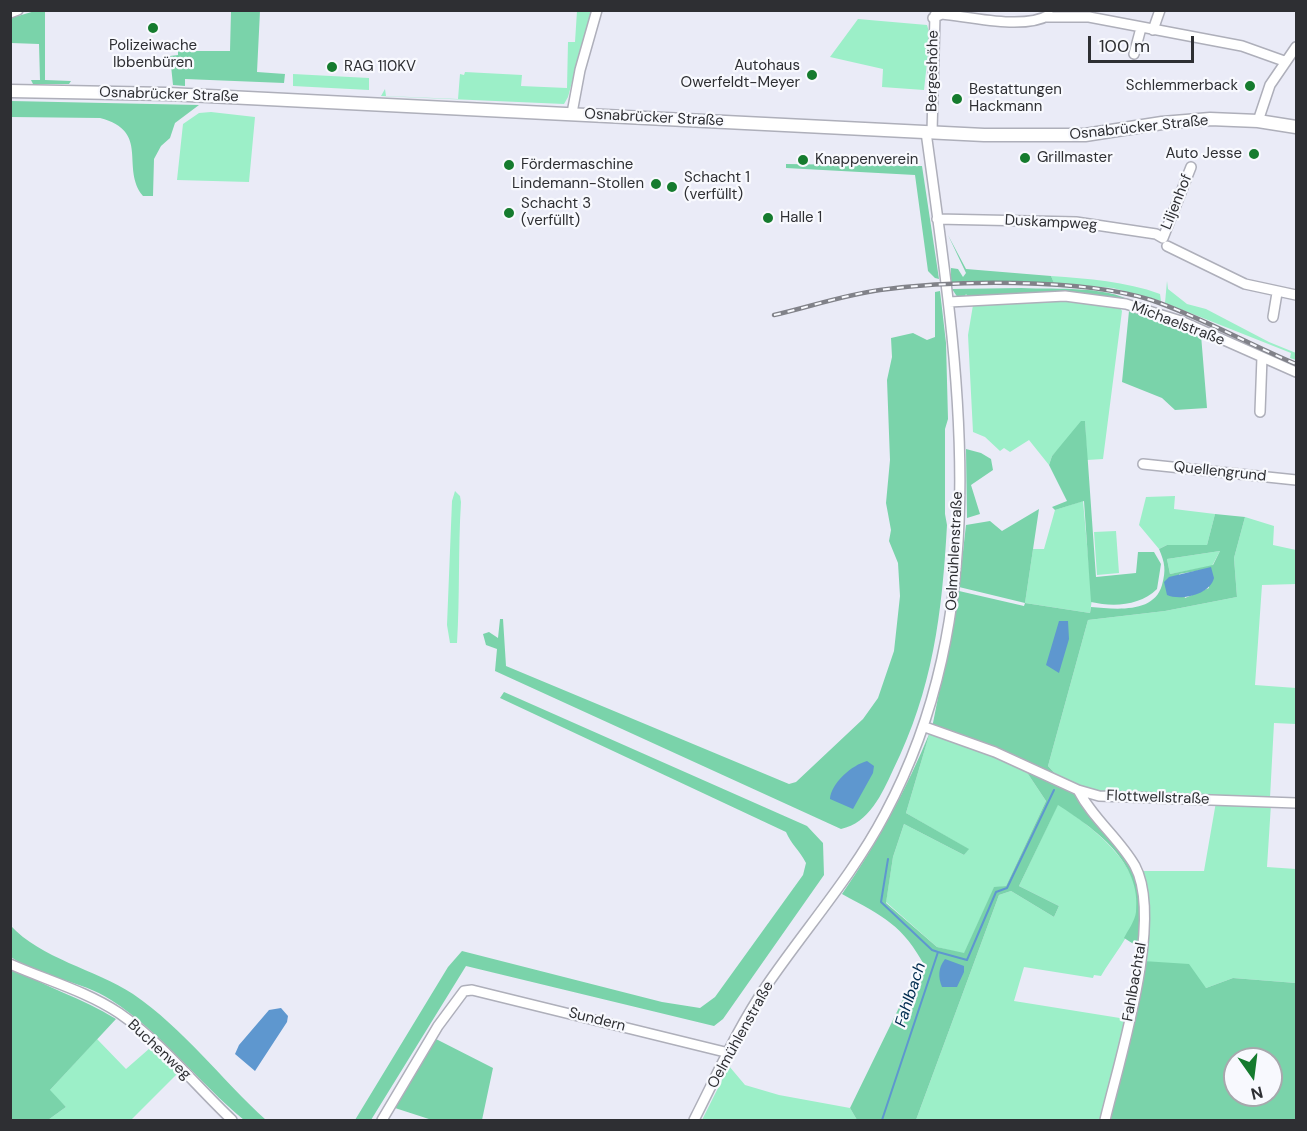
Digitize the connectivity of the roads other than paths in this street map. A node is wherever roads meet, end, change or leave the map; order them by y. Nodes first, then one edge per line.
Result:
1 (18, 10) edge
2 (597, 10) edge
3 (1056, 10) edge
4 (1160, 10) edge
5 (10, 13) edge
6 (935, 14) edge
7 (1046, 17) junction
8 (1141, 28) junction
9 (1153, 30) junction
10 (1296, 46) edge
11 (1134, 54) dead end
12 (1284, 61) junction
13 (10, 91) edge
14 (572, 113) junction
15 (1258, 121) junction
16 (1296, 127) edge
17 (929, 132) junction
18 (1191, 167) dead end
19 (937, 219) junction
20 (1165, 242) junction
21 (1277, 293) junction
22 (1296, 295) edge
23 (949, 302) junction
24 (1274, 317) dead end
25 (1262, 357) junction
26 (1296, 372) edge
27 (1260, 412) dead end
28 (1143, 464) dead end
29 (1296, 480) edge
30 (925, 727) junction
31 (1078, 790) junction
32 (1296, 803) edge
33 (10, 964) edge
34 (729, 1053) junction
35 (232, 1120) edge
36 (382, 1120) edge
37 (694, 1120) edge
38 (1105, 1120) edge

1 - 5 street
2 - 14 street
3 - 7 street
4 - 9 street
6 - 7 street
6 - 17 street, Bergeshöhe
7 - 8 street
8 - 9 street
8 - 11 street
9 - 12 street
10 - 12 street
12 - 15 street
13 - 14 main road, Osnabrücker Straße
14 - 17 main road, Osnabrücker Straße
15 - 16 main road, Osnabrücker Straße
15 - 17 main road, Osnabrücker Straße
17 - 19 street, Oelmühlenstraße
18 - 20 street, Liljenhof
19 - 20 street, Duskampweg
19 - 23 street, Oelmühlenstraße
20 - 21 street, Duskampweg
21 - 22 street, Duskampweg
21 - 24 street
23 - 25 street, Michaelstraße
23 - 30 street, Oelmühlenstraße
25 - 26 street, Michaelstraße
25 - 27 street
28 - 29 street, Quellengrund
30 - 31 street, Flottwellstraße
30 - 34 street, Oelmühlenstraße
31 - 32 street, Flottwellstraße
31 - 38 street, Fahlbachtal
33 - 35 street, Buchenweg
34 - 36 street, Sundern
34 - 37 street, Oelmühlenstraße

